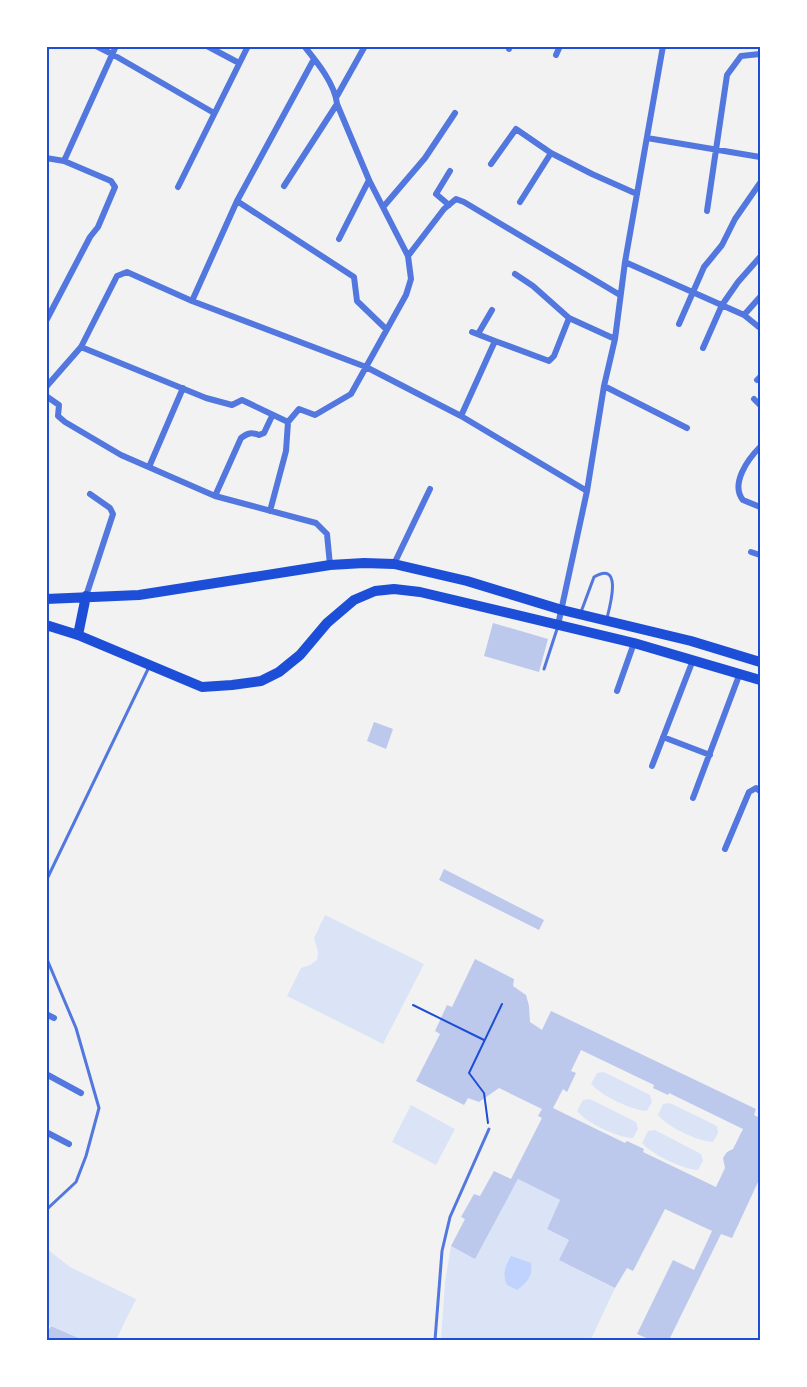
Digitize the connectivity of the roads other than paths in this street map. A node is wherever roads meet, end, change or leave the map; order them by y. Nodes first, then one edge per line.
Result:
1 (96, 46) edge
2 (116, 46) edge
3 (207, 46) edge
4 (248, 46) edge
5 (304, 46) edge
6 (365, 46) edge
7 (560, 46) edge
8 (663, 46) edge
9 (112, 54) junction
10 (760, 54) edge
11 (556, 55) dead end
12 (315, 59) junction
13 (239, 63) junction
14 (337, 96) junction
15 (338, 104) junction
16 (455, 112) dead end
17 (213, 113) junction
18 (647, 138) junction
19 (715, 151) junction
20 (551, 153) junction
21 (760, 157) edge
22 (46, 158) edge
23 (64, 161) junction
24 (491, 164) dead end
25 (450, 171) dead end
26 (369, 180) junction
27 (284, 186) dead end
28 (178, 187) dead end
29 (760, 187) edge
30 (637, 194) junction
31 (237, 201) junction
32 (520, 202) dead end
33 (449, 205) junction
34 (384, 206) junction
35 (707, 211) dead end
36 (339, 239) dead end
37 (408, 256) junction
38 (760, 257) edge
39 (625, 262) junction
40 (515, 274) dead end
41 (694, 292) junction
42 (620, 295) junction
43 (760, 297) edge
44 (192, 301) junction
45 (723, 305) junction
46 (492, 310) dead end
47 (744, 315) junction
48 (569, 318) junction
49 (46, 321) edge
50 (679, 324) dead end
51 (760, 328) edge
52 (386, 329) junction
53 (615, 339) junction
54 (495, 341) junction
55 (81, 347) junction
56 (703, 348) dead end
57 (366, 367) junction
58 (604, 386) junction
59 (46, 387) edge
60 (183, 388) junction
61 (46, 396) edge
62 (754, 399) dead end
63 (760, 405) edge
64 (272, 416) junction
65 (461, 416) junction
66 (288, 422) junction
67 (687, 428) dead end
68 (760, 447) edge
69 (757, 454) edge
70 (149, 467) junction
71 (430, 489) dead end
72 (587, 491) junction
73 (90, 494) dead end
74 (215, 496) junction
75 (760, 507) edge
76 (270, 511) junction
77 (751, 552) dead end
78 (760, 555) edge
79 (394, 564) junction
80 (330, 565) junction
81 (86, 596) junction
82 (46, 599) edge
83 (562, 610) junction
84 (580, 614) junction
85 (607, 620) junction
86 (46, 625) edge
87 (558, 625) junction
88 (78, 635) junction
89 (634, 643) junction
90 (693, 659) junction
91 (760, 662) edge
92 (150, 665) junction
93 (544, 669) dead end
94 (740, 673) junction
95 (760, 680) edge
96 (616, 692) dead end
97 (663, 737) junction
98 (710, 755) junction
99 (652, 766) dead end
100 (760, 791) edge
101 (693, 798) dead end
102 (725, 849) dead end
103 (46, 881) edge
104 (46, 957) edge
105 (46, 1014) edge
106 (54, 1018) dead end
107 (46, 1074) edge
108 (81, 1093) dead end
109 (489, 1129) road end
110 (46, 1132) edge
111 (69, 1144) dead end
112 (46, 1210) edge
113 (435, 1341) edge

1 - 9 street
2 - 9 street
3 - 13 street
4 - 13 street
5 - 12 street
6 - 14 street
7 - 11 street
8 - 18 street
9 - 17 street
9 - 23 street
10 - 19 street
12 - 14 street
12 - 31 street
13 - 17 street
14 - 15 street
15 - 26 street
15 - 27 street
16 - 34 street
17 - 28 street
18 - 19 street
18 - 30 street
19 - 21 street
19 - 35 street
20 - 24 street
20 - 30 street
20 - 32 street
22 - 23 street
23 - 49 street
25 - 33 street
26 - 34 street
26 - 36 street
29 - 41 street
30 - 39 street
31 - 44 street
31 - 52 street
33 - 37 street
33 - 42 street
34 - 37 street
37 - 52 street
38 - 45 street
39 - 41 street
39 - 42 street
40 - 48 street
41 - 45 street
41 - 50 street
42 - 53 street
43 - 47 street
44 - 55 street
44 - 57 street
45 - 47 street
45 - 56 street
46 - 54 street
47 - 51 street
48 - 53 street
48 - 54 street
52 - 57 street
53 - 58 street
54 - 65 street
55 - 59 street
55 - 60 street
57 - 65 street
57 - 66 street
58 - 67 street
58 - 72 street
60 - 64 street
60 - 70 street
61 - 70 street
62 - 63 street
64 - 66 street
64 - 74 street
65 - 72 street
66 - 76 street
68 - 69 street
69 - 75 street
70 - 74 street
71 - 79 street
72 - 83 street
73 - 81 street
74 - 76 street
76 - 80 street
77 - 78 street
79 - 80 highway
79 - 83 highway
80 - 81 highway
81 - 82 highway
81 - 88 highway
83 - 84 highway
83 - 87 street
84 - 85 highway
84 - 85 lane
85 - 91 highway
86 - 88 highway
87 - 89 highway
87 - 92 highway
87 - 93 lane
88 - 92 highway
89 - 90 highway
89 - 96 street
90 - 94 highway
90 - 97 street
92 - 103 lane
94 - 95 highway
94 - 98 street
97 - 98 street
97 - 99 street
98 - 101 street
100 - 102 street
104 - 112 lane
105 - 106 street
107 - 108 street
109 - 113 lane
110 - 111 street

